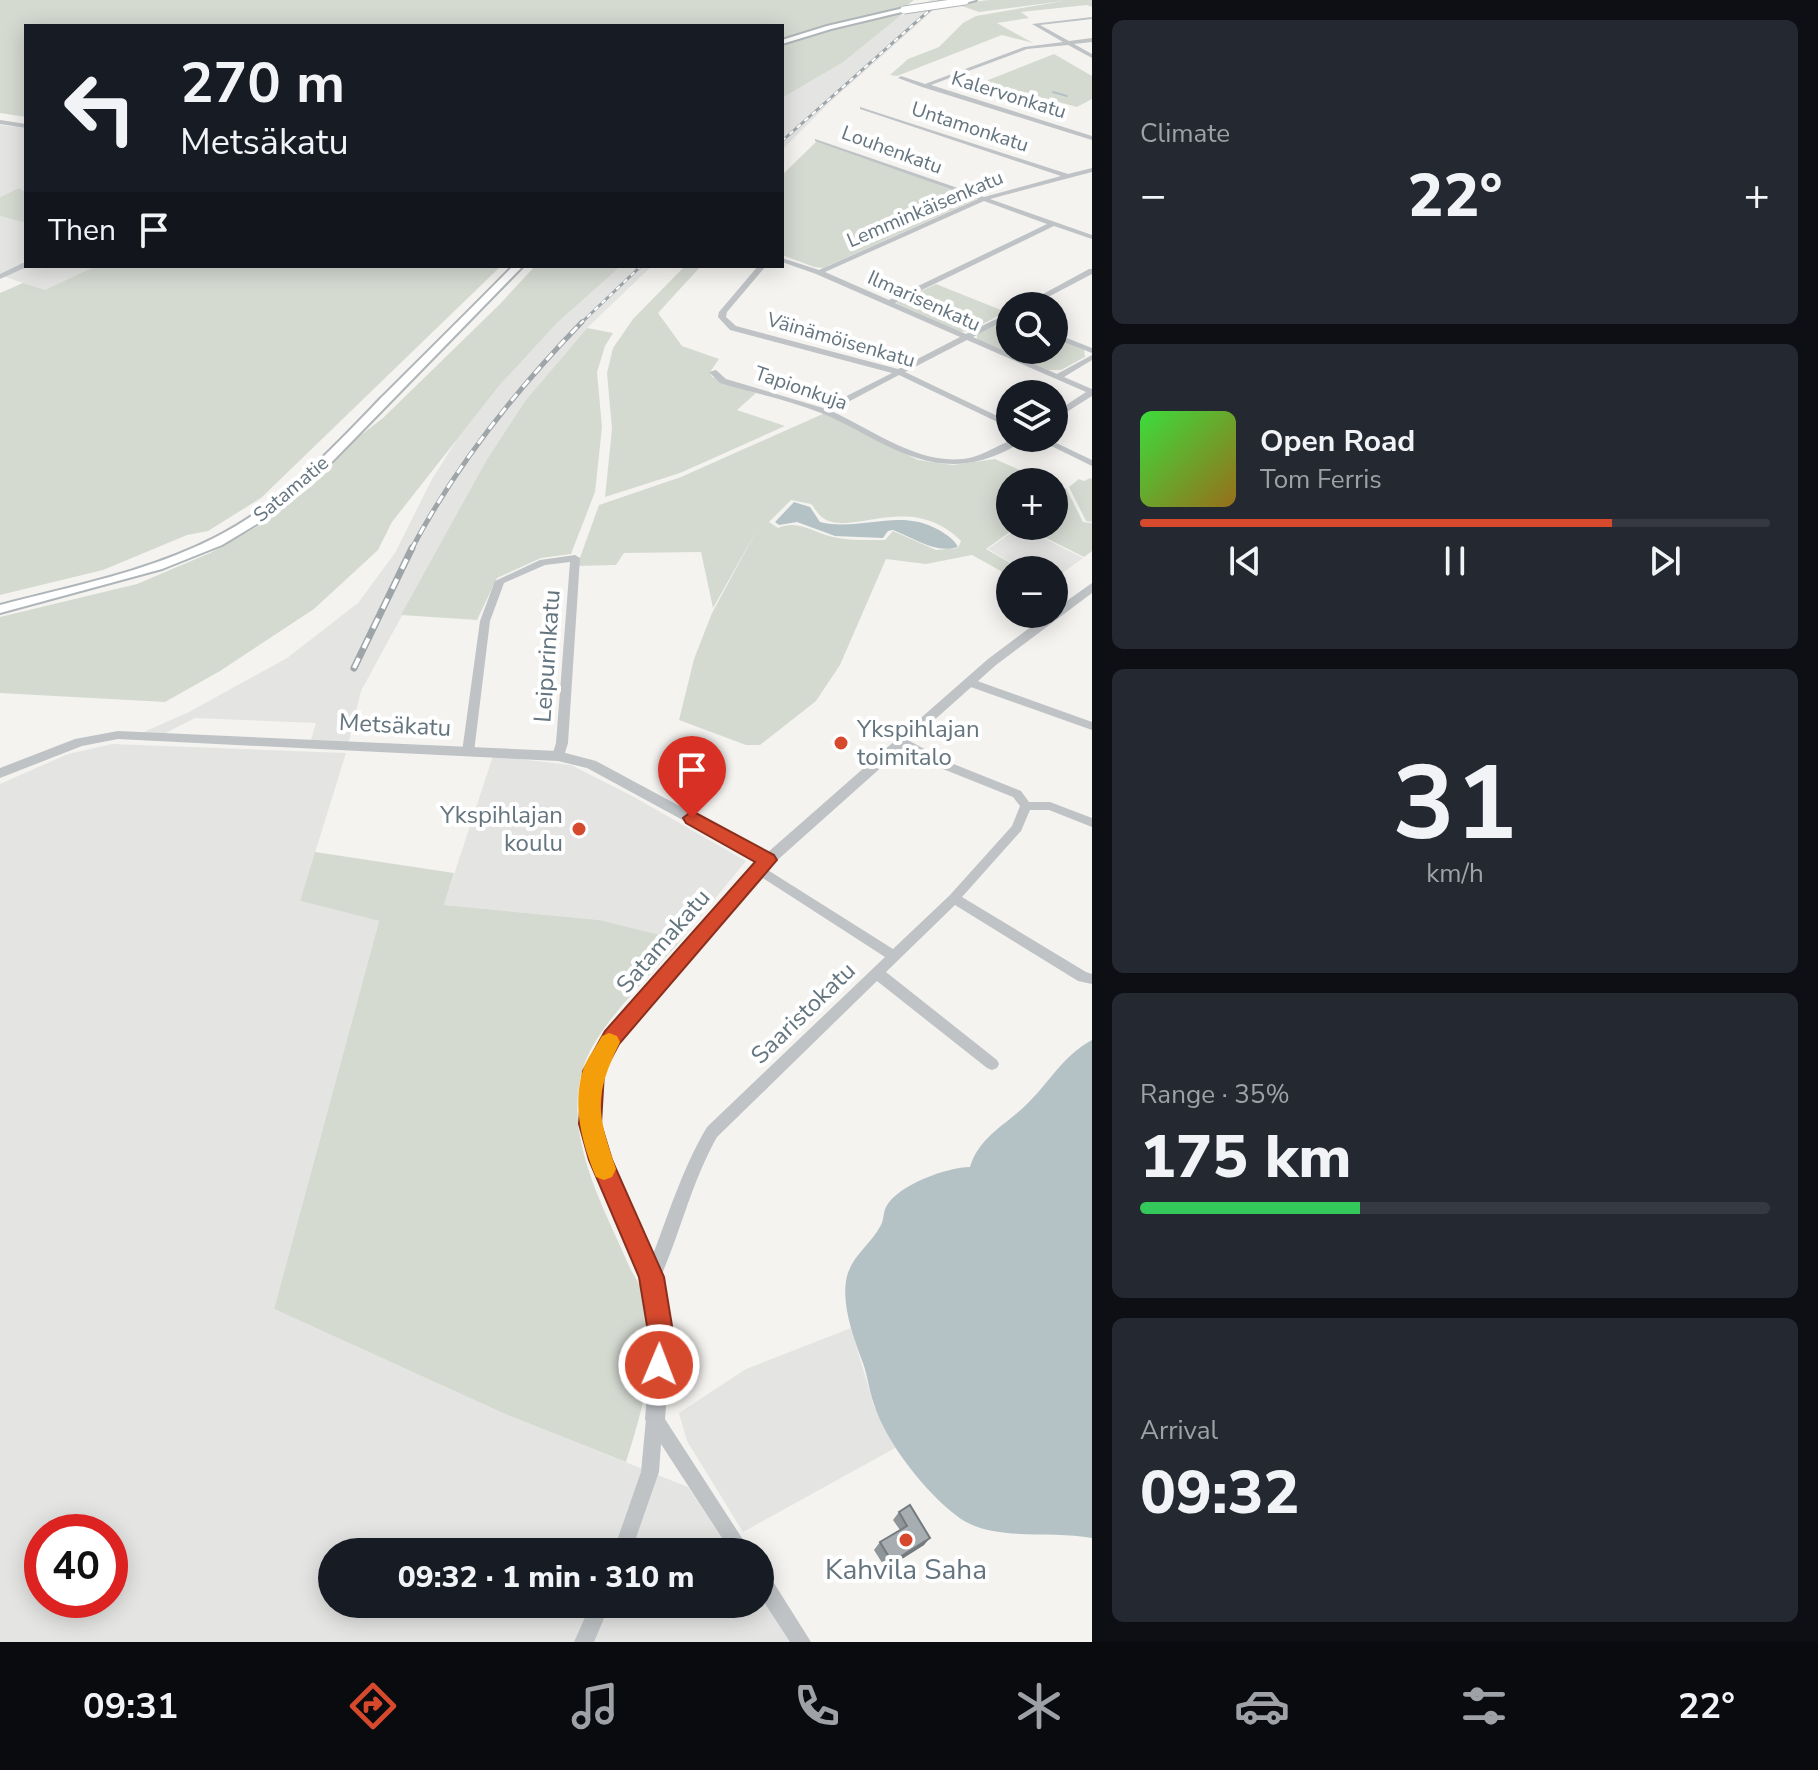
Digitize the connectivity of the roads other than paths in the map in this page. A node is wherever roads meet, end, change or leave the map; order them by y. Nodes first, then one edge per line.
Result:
1 (973, 0) edge
2 (965, 1) edge
3 (1092, 18) edge
4 (1092, 40) edge
5 (784, 41) edge
6 (1068, 42) junction
7 (1092, 56) edge
8 (901, 78) dead end
9 (924, 86) junction
10 (862, 108) dead end
11 (0, 122) edge
12 (24, 126) edge
13 (1092, 138) edge
14 (817, 140) dead end
15 (1092, 170) edge
16 (1068, 176) junction
17 (982, 199) junction
18 (1052, 224) junction
19 (1092, 237) edge
20 (784, 260) edge
21 (24, 266) edge
22 (516, 268) edge
23 (760, 268) edge
24 (1092, 271) edge
25 (819, 272) junction
26 (0, 277) edge
27 (1052, 292) edge
28 (889, 303) junction
29 (996, 322) edge
30 (966, 337) junction
31 (1068, 341) edge
32 (1092, 351) edge
33 (1092, 357) edge
34 (713, 372) dead end
35 (899, 372) junction
36 (1057, 377) junction
37 (1092, 392) edge
38 (1068, 408) edge
39 (824, 411) junction
40 (996, 418) edge
41 (996, 452) edge
42 (1068, 452) edge
43 (1092, 463) edge
44 (1092, 587) edge
45 (0, 609) edge
46 (969, 682) junction
47 (1092, 726) edge
48 (902, 741) junction
49 (468, 752) junction
50 (558, 756) junction
51 (0, 773) edge
52 (1026, 806) junction
53 (1092, 823) edge
54 (763, 865) junction
55 (954, 898) junction
56 (894, 956) junction
57 (877, 973) junction
58 (1088, 978) edge
59 (992, 1064) dead end
60 (652, 1277) junction
61 (655, 1419) junction
62 (627, 1538) edge
63 (733, 1538) edge
64 (774, 1601) edge
65 (595, 1618) edge
66 (584, 1642) edge
67 (801, 1642) edge

1 - 2 main road
2 - 5 main road, bridge
3 - 6 street
4 - 6 street, Kalervonkatu
6 - 7 street
6 - 9 street, Kalervonkatu
8 - 9 street
9 - 13 street, Kalervonkatu
10 - 16 street, Untamonkatu
11 - 12 street
14 - 17 street, Louhenkatu
15 - 16 street, Lemminkäisenkatu
16 - 17 street, Lemminkäisenkatu
17 - 18 street, Louhenkatu
17 - 25 street, Lemminkäisenkatu
18 - 19 street, Louhenkatu
18 - 28 street
20 - 25 street, Ilmarisenkatu
21 - 26 street
22 - 45 main road, Satamatie
23 - 35 street, Väinämöisenkatu
24 - 27 street
25 - 28 street, Ilmarisenkatu
28 - 30 street, Ilmarisenkatu
29 - 30 street
30 - 35 street
30 - 36 street, Ilmarisenkatu
31 - 32 street
33 - 36 street
34 - 39 street, Tapionkuja
35 - 39 street
35 - 40 street, Väinämöisenkatu
36 - 37 street, Ilmarisenkatu
37 - 38 street
39 - 41 street, Tapionkuja
42 - 43 street
44 - 46 street, Satamakatu
46 - 47 street
46 - 48 street, Satamakatu
48 - 52 street
48 - 54 street, Satamakatu
49 - 50 street, Metsäkatu
49 - 50 street, Leipurinkatu
49 - 51 street, Metsäkatu
50 - 54 street, Metsäkatu
52 - 53 street
52 - 55 street, Saaristokatu
54 - 56 street, Metsäkatu
54 - 60 street, Satamakatu
55 - 56 street, Saaristokatu
55 - 58 street
56 - 57 street, Saaristokatu
57 - 59 street
57 - 60 street, Saaristokatu
60 - 61 street, Satamakatu
61 - 62 street
61 - 63 street
64 - 67 street
65 - 66 street

